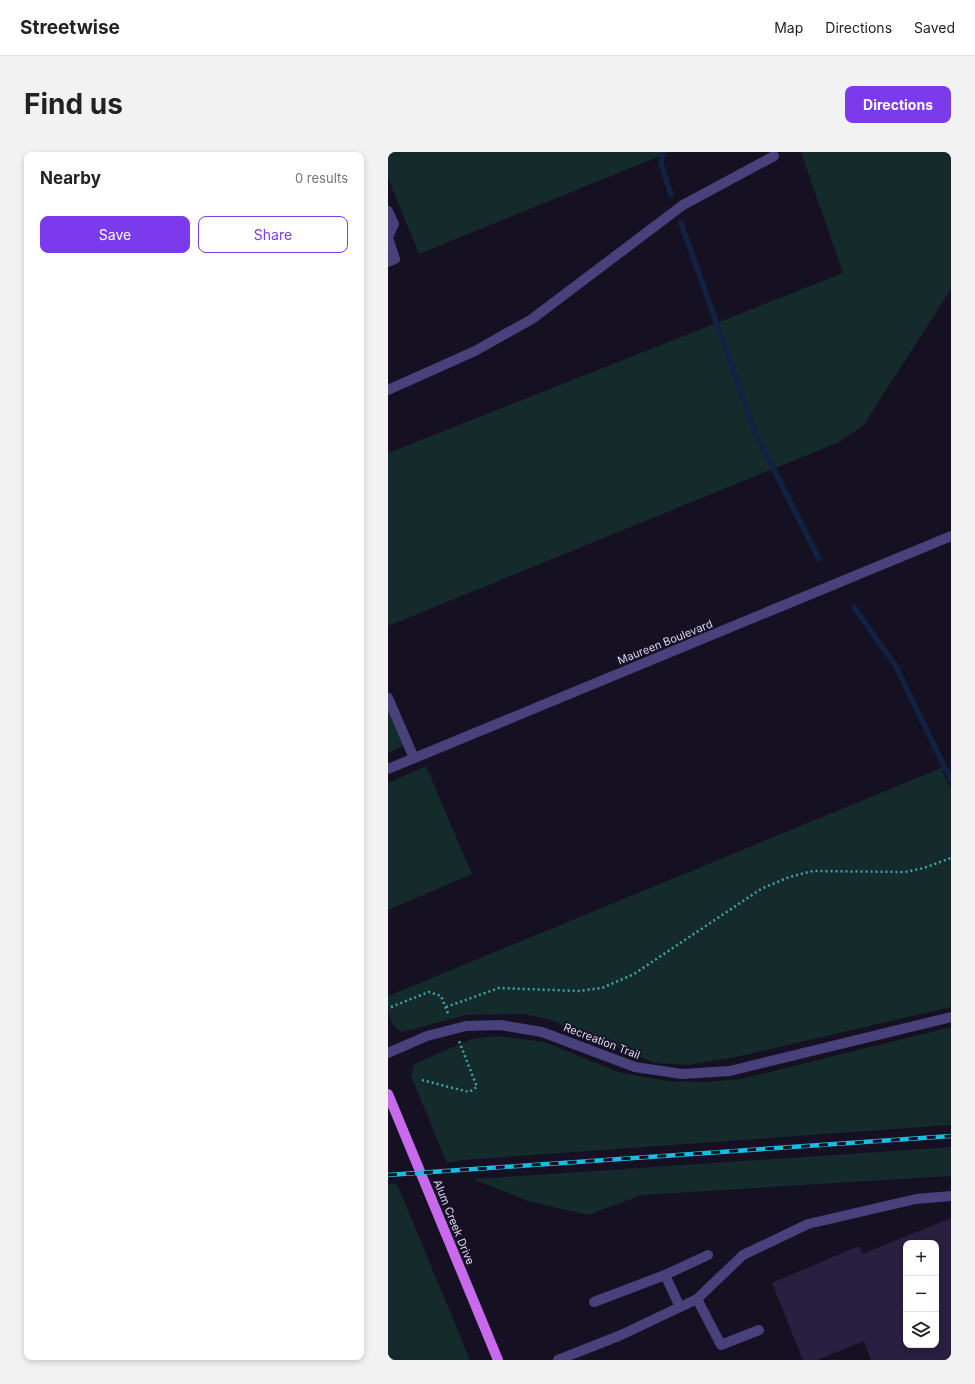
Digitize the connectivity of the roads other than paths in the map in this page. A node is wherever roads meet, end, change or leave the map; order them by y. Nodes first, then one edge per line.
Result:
1 (774, 156) dead end
2 (388, 211) edge
3 (388, 238) edge
4 (392, 260) edge
5 (388, 390) edge
6 (951, 536) edge
7 (388, 698) edge
8 (391, 715) edge
9 (414, 758) junction
10 (388, 769) edge
11 (951, 1017) edge
12 (388, 1053) edge
13 (388, 1094) edge
14 (951, 1196) edge
15 (708, 1255) dead end
16 (665, 1275) junction
17 (697, 1299) junction
18 (594, 1302) dead end
19 (680, 1307) junction
20 (759, 1330) dead end
21 (498, 1360) edge
22 (558, 1360) edge

1 - 5 street
2 - 3 street
3 - 4 street
6 - 9 street, Maureen Boulevard
7 - 8 street
8 - 9 street
9 - 10 street, Maureen Boulevard
11 - 12 street, Recreation Trail
13 - 21 main road, Alum Creek Drive
14 - 17 street
15 - 16 street
16 - 18 street
16 - 19 street
17 - 19 street
17 - 20 street
19 - 22 street

